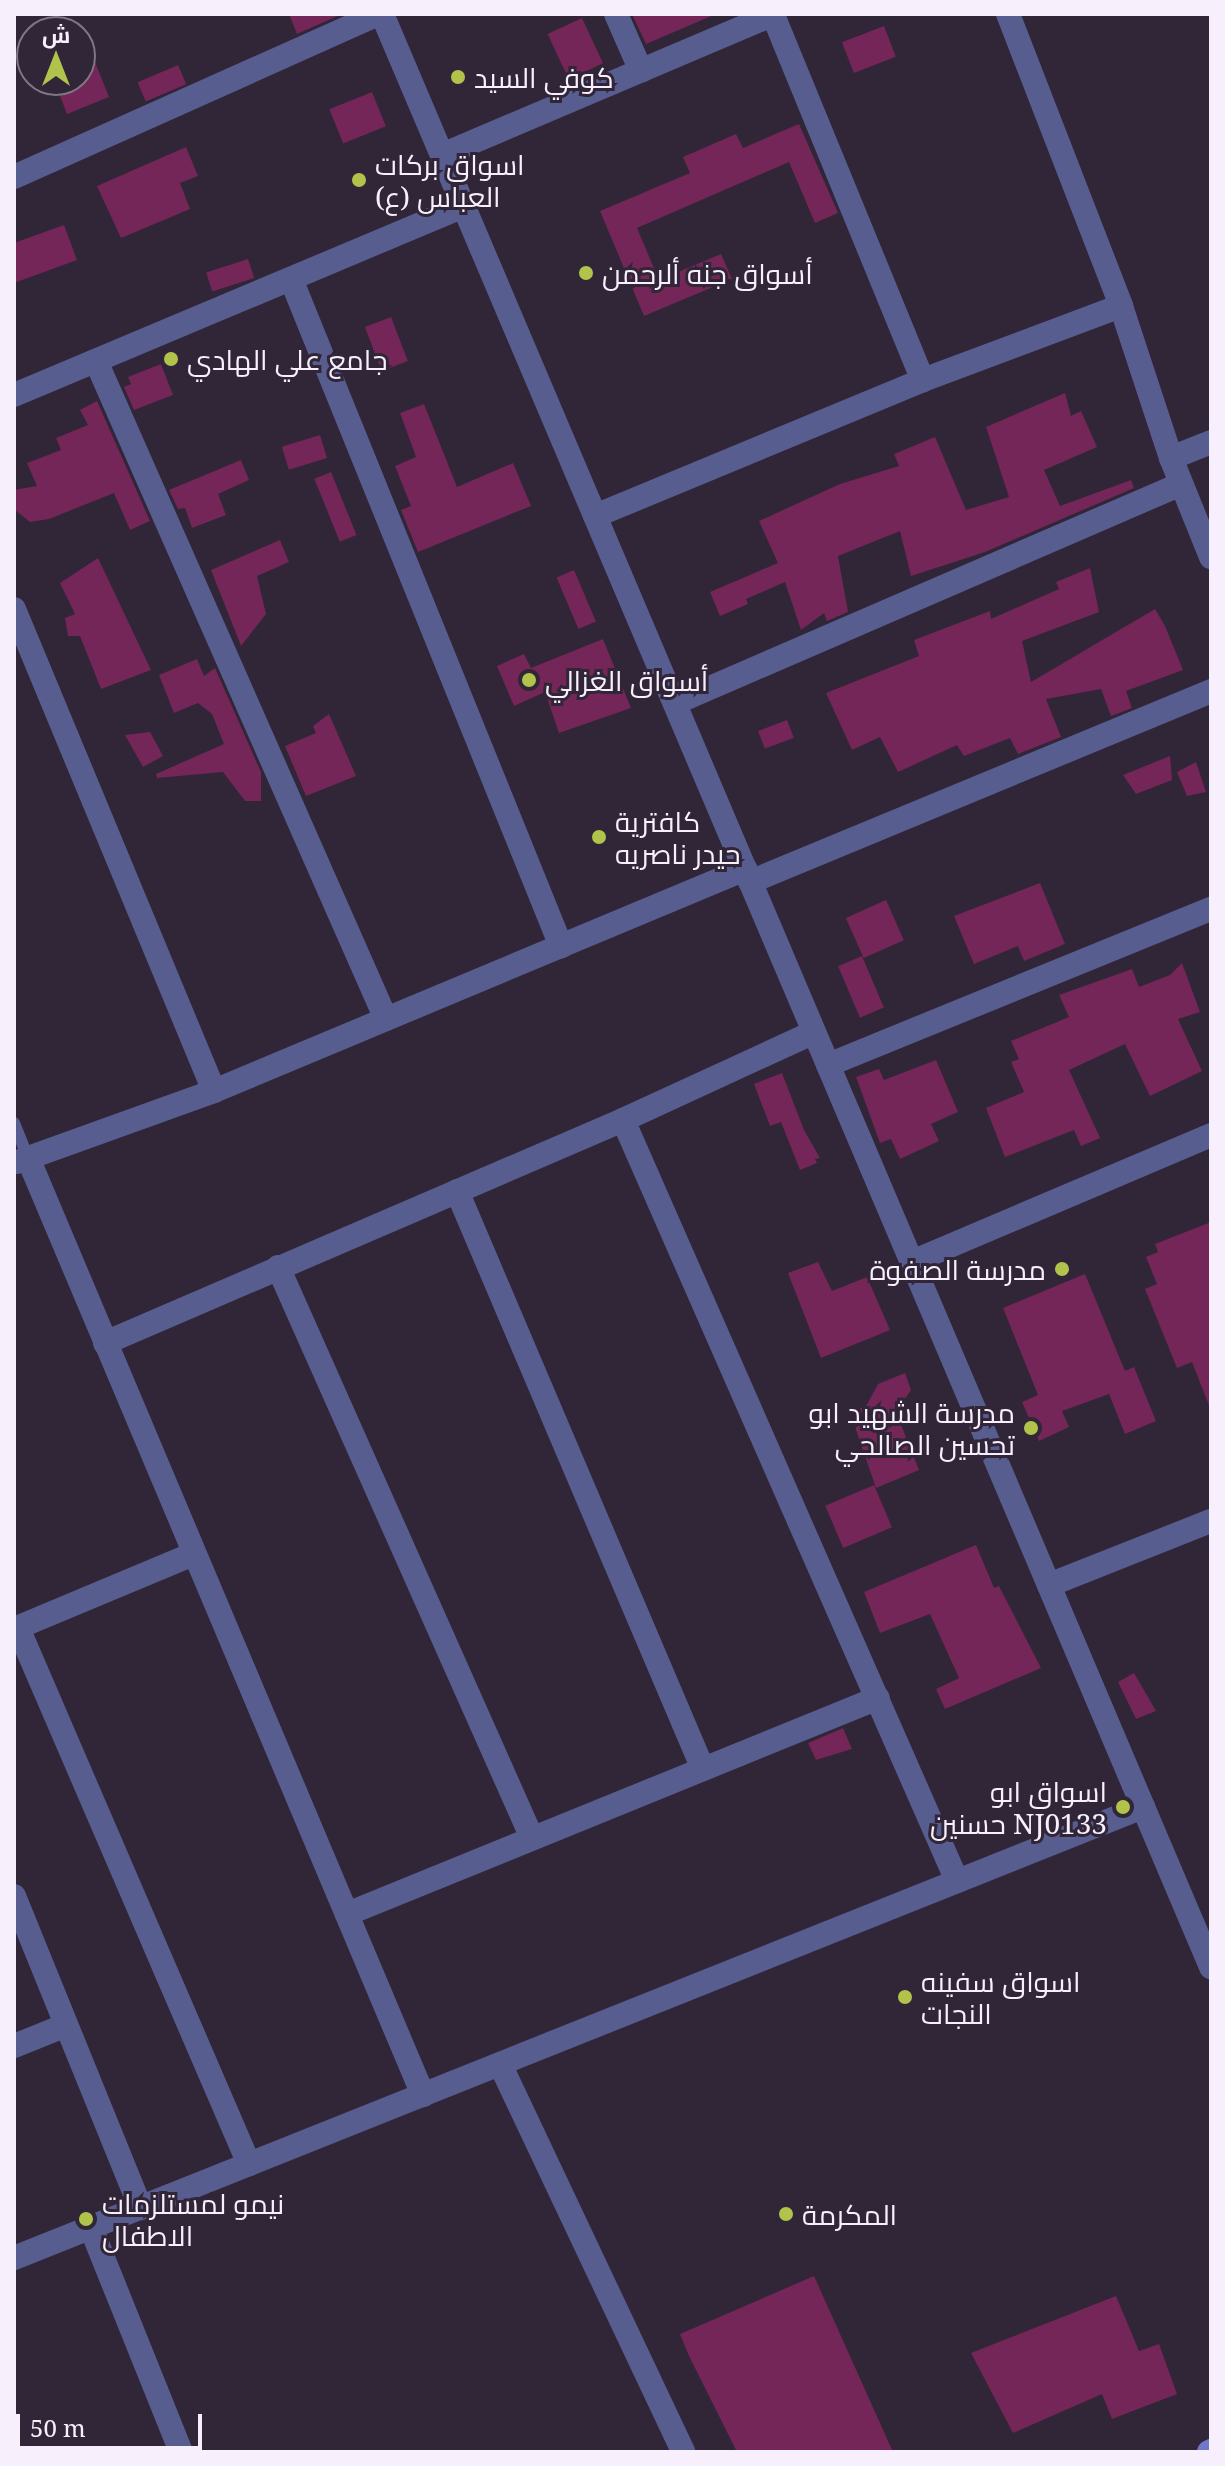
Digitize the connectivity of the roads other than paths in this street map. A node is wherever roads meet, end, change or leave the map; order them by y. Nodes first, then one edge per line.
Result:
1 (380, 14) edge
2 (616, 14) edge
3 (774, 14) edge
4 (1008, 14) edge
5 (641, 71) junction
6 (442, 155) junction
7 (14, 177) edge
8 (464, 206) junction
9 (291, 279) junction
10 (1121, 306) junction
11 (96, 361) junction
12 (923, 380) junction
13 (14, 395) edge
14 (1211, 442) edge
15 (1171, 458) junction
16 (1181, 484) junction
17 (595, 516) junction
18 (1211, 557) edge
19 (14, 609) edge
20 (1211, 691) edge
21 (675, 703) junction
22 (748, 875) junction
23 (1211, 909) edge
24 (561, 946) junction
25 (386, 1019) junction
26 (814, 1032) junction
27 (828, 1065) junction
28 (214, 1091) junction
29 (623, 1120) junction
30 (14, 1123) edge
31 (1211, 1135) edge
32 (21, 1160) edge
33 (457, 1191) junction
34 (912, 1262) junction
35 (278, 1267) junction
36 (105, 1343) junction
37 (1211, 1521) edge
38 (193, 1554) junction
39 (1049, 1585) junction
40 (16, 1629) edge
41 (878, 1698) junction
42 (703, 1769) junction
43 (1143, 1807) junction
44 (532, 1838) junction
45 (957, 1881) junction
46 (14, 1896) edge
47 (347, 1914) junction
48 (1211, 1967) edge
49 (66, 2025) junction
50 (14, 2046) edge
51 (500, 2064) junction
52 (423, 2095) junction
53 (249, 2164) junction
54 (141, 2208) junction
55 (91, 2228) junction
56 (14, 2258) edge
57 (181, 2452) edge
58 (683, 2452) edge

1 - 6 street
1 - 7 street
2 - 5 street
3 - 5 street
3 - 12 street
4 - 10 street
5 - 6 street
6 - 8 street
8 - 9 street
8 - 17 street
9 - 11 street
9 - 24 street
10 - 12 street
10 - 15 street
11 - 13 street
11 - 25 street
12 - 17 street
14 - 15 street
15 - 16 street
16 - 18 street
16 - 21 street
17 - 21 street
19 - 28 street
20 - 22 street
21 - 22 street
22 - 24 street
22 - 26 street
23 - 27 street
24 - 25 street
25 - 28 street
26 - 27 street
26 - 29 street
27 - 34 street
28 - 32 street
29 - 33 street
29 - 41 street
30 - 32 lane
31 - 34 street
32 - 36 street
33 - 35 street
33 - 42 street
34 - 39 street
35 - 36 street
35 - 44 street
36 - 38 street
37 - 39 street
38 - 40 street
38 - 47 street
39 - 43 street
40 - 53 street
41 - 42 street
41 - 45 street
42 - 44 street
43 - 45 street
43 - 48 street
44 - 47 street
45 - 51 street
46 - 49 street
47 - 52 street
49 - 50 street
49 - 54 street
51 - 52 street
51 - 58 street
52 - 53 street
53 - 54 street
54 - 55 street
55 - 56 street
55 - 57 street

